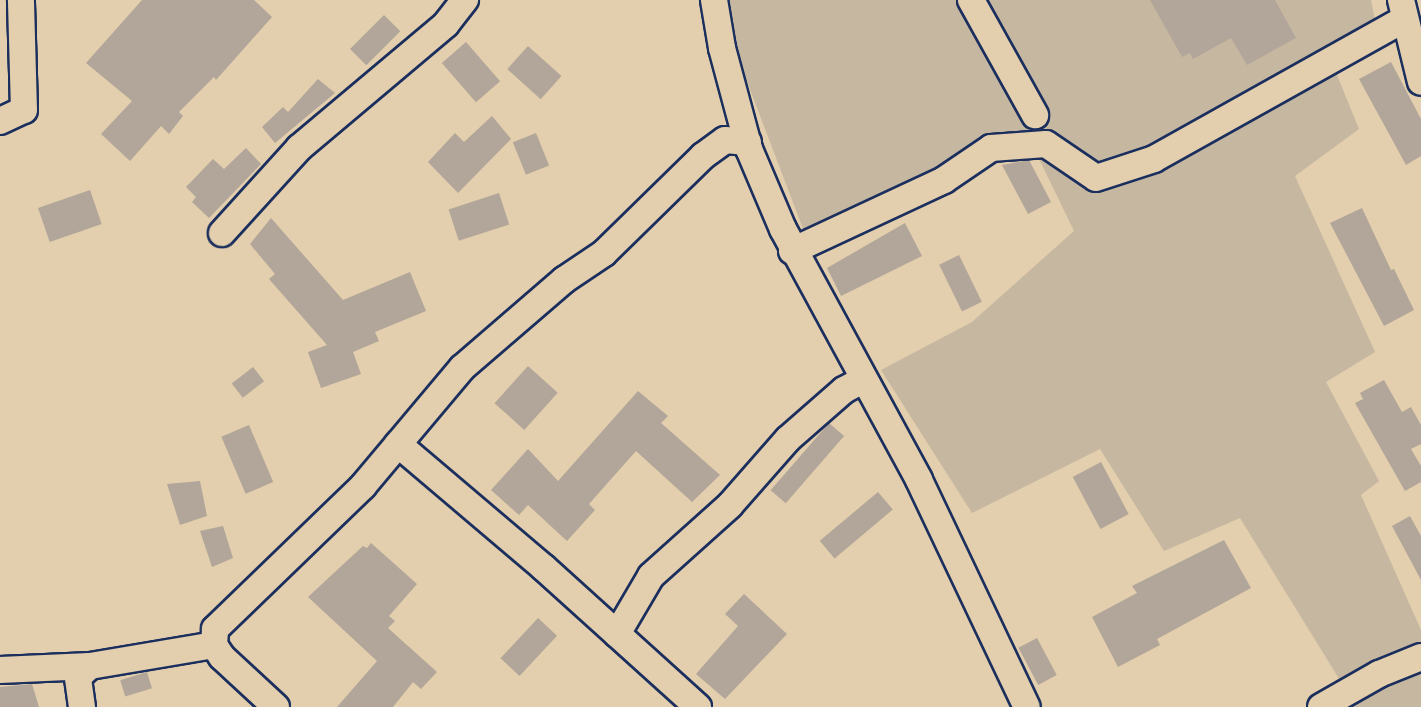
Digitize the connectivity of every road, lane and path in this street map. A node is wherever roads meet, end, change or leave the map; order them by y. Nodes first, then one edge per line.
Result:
1 (21, 0) edge
2 (465, 0) edge
3 (714, 0) edge
4 (971, 0) edge
5 (1403, 9) edge
6 (1421, 82) edge
7 (1035, 115) dead end
8 (0, 121) edge
9 (748, 142) junction
10 (222, 232) dead end
11 (792, 250) junction
12 (863, 380) junction
13 (398, 444) junction
14 (617, 634) junction
15 (214, 645) junction
16 (1421, 657) edge
17 (90, 666) junction
18 (0, 670) edge
19 (82, 707) edge
20 (276, 707) edge
21 (698, 707) edge
22 (1027, 707) edge
23 (1321, 707) edge

1 - 8 street
2 - 10 street
3 - 9 street
4 - 7 street
5 - 6 street
5 - 11 street
9 - 11 street
9 - 13 street
11 - 12 street
12 - 14 street
12 - 22 street
13 - 14 street
13 - 15 street
14 - 21 street
15 - 17 street
15 - 20 street
16 - 23 street
17 - 18 street
17 - 19 street

